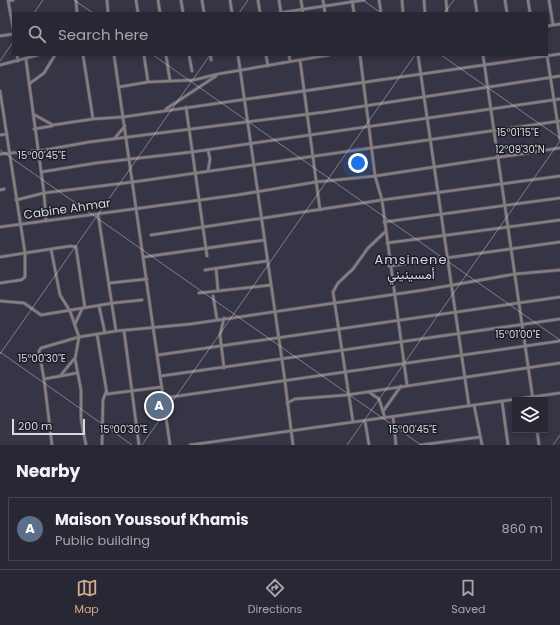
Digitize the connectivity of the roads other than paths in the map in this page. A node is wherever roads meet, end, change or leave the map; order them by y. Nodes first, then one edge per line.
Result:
1 (8, 0) edge
2 (13, 0) edge
3 (76, 0) edge
4 (106, 0) edge
5 (136, 0) edge
6 (158, 0) edge
7 (181, 0) edge
8 (202, 0) edge
9 (230, 0) edge
10 (258, 0) edge
11 (279, 0) edge
12 (301, 0) edge
13 (323, 0) edge
14 (364, 0) edge
15 (379, 0) edge
16 (402, 0) edge
17 (424, 0) edge
18 (446, 0) edge
19 (475, 0) edge
20 (505, 0) edge
21 (528, 0) edge
22 (549, 0) edge
23 (352, 1) edge
24 (324, 7) junction
25 (303, 11) edge
26 (78, 12) edge
27 (108, 12) edge
28 (138, 12) edge
29 (160, 12) edge
30 (183, 12) edge
31 (204, 12) edge
32 (232, 12) edge
33 (260, 12) edge
34 (281, 12) edge
35 (292, 12) edge
36 (325, 12) edge
37 (354, 12) edge
38 (381, 12) edge
39 (403, 12) edge
40 (425, 12) edge
41 (447, 12) edge
42 (477, 12) edge
43 (507, 12) edge
44 (530, 12) edge
45 (12, 22) edge
46 (560, 24) edge
47 (553, 25) junction
48 (548, 26) edge
49 (12, 34) edge
50 (0, 36) edge
51 (560, 54) edge
52 (548, 55) edge
53 (17, 56) edge
54 (36, 56) edge
55 (54, 56) edge
56 (83, 56) edge
57 (114, 56) edge
58 (144, 56) edge
59 (166, 56) edge
60 (189, 56) edge
61 (210, 56) edge
62 (238, 56) edge
63 (266, 56) edge
64 (289, 56) edge
65 (360, 56) edge
66 (418, 56) edge
67 (483, 56) edge
68 (540, 56) edge
69 (547, 56) edge
70 (310, 57) edge
71 (26, 60) junction
72 (212, 60) dead end
73 (300, 60) junction
74 (18, 61) junction
75 (290, 61) junction
76 (484, 64) junction
77 (0, 65) edge
78 (268, 66) junction
79 (241, 70) junction
80 (192, 71) dead end
81 (218, 74) junction
82 (422, 75) junction
83 (560, 76) edge
84 (550, 77) junction
85 (170, 81) junction
86 (148, 82) junction
87 (365, 83) junction
88 (29, 84) junction
89 (119, 87) junction
90 (487, 87) junction
91 (0, 91) edge
92 (303, 91) junction
93 (425, 96) junction
94 (244, 99) junction
95 (560, 99) edge
96 (553, 100) junction
97 (367, 105) junction
98 (1, 107) edge
99 (186, 107) junction
100 (490, 108) junction
101 (163, 111) junction
102 (32, 114) junction
103 (306, 114) junction
104 (123, 116) junction
105 (428, 118) junction
106 (93, 119) junction
107 (559, 121) edge
108 (248, 122) junction
109 (53, 125) junction
110 (125, 126) junction
111 (370, 126) junction
112 (34, 129) junction
113 (189, 130) junction
114 (493, 130) junction
115 (7, 134) junction
116 (0, 135) edge
117 (310, 135) junction
118 (126, 138) junction
119 (560, 139) edge
120 (114, 140) junction
121 (431, 140) junction
122 (251, 143) junction
123 (372, 148) junction
124 (560, 148) edge
125 (208, 150) junction
126 (37, 151) junction
127 (192, 152) junction
128 (9, 153) junction
129 (0, 154) edge
130 (313, 157) junction
131 (497, 157) junction
132 (130, 160) junction
133 (254, 164) junction
134 (434, 167) junction
135 (208, 171) junction
136 (41, 172) junction
137 (196, 173) junction
138 (375, 176) junction
139 (560, 176) edge
140 (133, 182) junction
141 (316, 182) junction
142 (502, 184) junction
143 (4, 189) dead end
144 (0, 190) edge
145 (258, 190) junction
146 (44, 193) junction
147 (439, 193) junction
148 (560, 198) edge
149 (16, 200) junction
150 (198, 200) junction
151 (382, 200) junction
152 (505, 205) junction
153 (137, 208) junction
154 (320, 210) junction
155 (98, 214) junction
156 (442, 214) junction
157 (262, 218) junction
158 (560, 220) edge
159 (46, 221) junction
160 (384, 222) junction
161 (20, 225) junction
162 (508, 226) junction
163 (0, 227) edge
164 (204, 227) junction
165 (385, 231) junction
166 (151, 235) dead end
167 (445, 235) junction
168 (264, 240) junction
169 (560, 242) edge
170 (387, 243) junction
171 (265, 244) junction
172 (51, 248) junction
173 (511, 248) junction
174 (206, 249) junction
175 (25, 253) junction
176 (207, 256) dead end
177 (0, 257) edge
178 (144, 257) junction
179 (448, 257) junction
180 (267, 261) junction
181 (389, 266) junction
182 (216, 268) junction
183 (205, 270) dead end
184 (560, 270) edge
185 (515, 274) junction
186 (147, 279) junction
187 (0, 283) edge
188 (110, 283) junction
189 (271, 285) junction
190 (452, 285) junction
191 (218, 291) junction
192 (199, 293) dead end
193 (395, 293) junction
194 (213, 296) dead end
195 (560, 297) edge
196 (142, 300) dead end
197 (0, 301) edge
198 (334, 302) junction
199 (519, 302) junction
200 (113, 303) junction
201 (99, 306) dead end
202 (83, 308) junction
203 (70, 311) junction
204 (456, 311) junction
205 (274, 312) junction
206 (224, 318) junction
207 (217, 319) junction
208 (560, 319) edge
209 (398, 320) junction
210 (75, 324) junction
211 (522, 325) junction
212 (154, 328) junction
213 (338, 329) junction
214 (116, 331) junction
215 (124, 331) junction
216 (105, 333) junction
217 (459, 333) junction
218 (97, 334) junction
219 (79, 337) junction
220 (278, 338) junction
221 (560, 341) edge
222 (400, 342) junction
223 (223, 345) junction
224 (525, 346) junction
225 (342, 350) junction
226 (462, 354) junction
227 (158, 355) junction
228 (75, 359) junction
229 (282, 360) junction
230 (560, 363) edge
231 (403, 364) junction
232 (224, 368) junction
233 (528, 368) junction
234 (345, 372) junction
235 (78, 373) junction
236 (61, 376) junction
237 (161, 376) junction
238 (465, 376) junction
239 (44, 379) junction
240 (285, 382) junction
241 (407, 385) junction
242 (401, 386) junction
243 (162, 387) junction
244 (131, 390) junction
245 (369, 391) junction
246 (106, 392) junction
247 (560, 393) edge
248 (347, 395) junction
249 (532, 397) edge
250 (541, 397) edge
251 (164, 398) junction
252 (512, 400) edge
253 (502, 401) junction
254 (287, 403) junction
255 (474, 405) junction
256 (469, 406) junction
257 (384, 410) junction
258 (393, 417) junction
259 (385, 418) junction
260 (365, 420) junction
261 (353, 422) junction
262 (291, 431) junction
263 (537, 433) edge
264 (480, 437) junction
265 (52, 445) edge
266 (86, 445) edge
267 (102, 445) edge
268 (139, 445) edge
269 (170, 445) edge
270 (190, 445) edge
271 (293, 445) edge
272 (369, 445) edge
273 (396, 445) edge
274 (421, 445) edge
275 (482, 445) edge
276 (508, 445) edge
277 (539, 445) edge

1 - 2 street
1 - 45 street
3 - 26 street
4 - 27 street
5 - 28 street
6 - 29 street
7 - 30 street
8 - 31 street
9 - 32 street
10 - 33 street
11 - 34 street
12 - 25 street
13 - 24 street
14 - 23 street
15 - 38 street
16 - 39 street
17 - 40 street
18 - 41 street
19 - 42 street
20 - 43 street
21 - 44 street
22 - 47 street
23 - 24 street
23 - 37 street
24 - 25 street
24 - 36 street
25 - 35 street
46 - 47 street
47 - 48 street
49 - 50 street
51 - 52 street
53 - 74 street
54 - 71 street
55 - 88 street
56 - 106 street
57 - 89 street
58 - 86 street
59 - 85 street
60 - 80 street
61 - 72 street
62 - 79 street
63 - 78 street
64 - 75 street
65 - 87 street
66 - 82 street
67 - 76 street
68 - 76 street
69 - 84 street
70 - 73 street
71 - 74 street
71 - 88 street
73 - 75 street
73 - 92 street
74 - 77 street
75 - 78 street
76 - 82 street
76 - 90 street
78 - 79 street
79 - 81 street
79 - 94 street
81 - 85 street
81 - 101 street
82 - 87 street
82 - 93 street
83 - 84 street
84 - 90 street
84 - 96 street
85 - 86 street
86 - 89 street
87 - 92 street
87 - 97 street
88 - 102 street
89 - 104 street
90 - 93 street
90 - 100 street
91 - 98 street
92 - 94 street
92 - 103 street
93 - 97 street
93 - 105 street
94 - 99 street
94 - 108 street
95 - 96 street
96 - 100 street
96 - 107 street
97 - 103 street
97 - 111 street
98 - 115 street
99 - 101 street
99 - 113 street
100 - 105 street
100 - 114 street
101 - 104 street
102 - 109 street
102 - 112 street
103 - 108 street
103 - 117 street
104 - 106 street
104 - 110 street
105 - 111 street
105 - 121 street
106 - 109 street
107 - 114 street
107 - 119 street
108 - 113 street
108 - 122 street
109 - 112 street
110 - 118 street
110 - 120 street
111 - 117 street
111 - 123 street
112 - 126 street
113 - 118 street
113 - 127 street
114 - 121 street
114 - 131 street
115 - 116 street
115 - 128 street
117 - 122 street
117 - 130 street
118 - 120 street
118 - 132 street
120 - 126 street
121 - 123 street
121 - 134 street
122 - 125 street
122 - 133 street
123 - 130 street
123 - 138 street
124 - 131 street, Cabine Ahmar
125 - 127 street
125 - 135 street
126 - 128 street
126 - 136 street
127 - 132 street
127 - 137 street
128 - 129 street
128 - 149 street
130 - 133 street
130 - 141 street
131 - 134 street, Cabine Ahmar
131 - 142 street
132 - 136 street
132 - 140 street
133 - 135 street
133 - 145 street
134 - 138 street, Cabine Ahmar
134 - 147 street
135 - 137 street
136 - 146 street
137 - 140 street
137 - 150 street
138 - 141 street, Cabine Ahmar
138 - 151 street
139 - 142 street
140 - 146 street
140 - 153 street
141 - 145 street, Cabine Ahmar
141 - 154 street
142 - 147 street
142 - 152 street
143 - 144 street
145 - 150 street, Cabine Ahmar
145 - 157 street
146 - 149 street
146 - 159 street
147 - 151 street
147 - 156 street
148 - 152 street
149 - 161 street
150 - 153 street, Cabine Ahmar
150 - 164 street
151 - 154 street
151 - 160 street
152 - 156 street
152 - 162 street
153 - 155 street, Cabine Ahmar
153 - 178 street
154 - 157 street
155 - 159 street, Cabine Ahmar
155 - 188 street
156 - 160 street
156 - 167 street
157 - 164 street
157 - 168 street
157 - 171 street
158 - 162 street
159 - 161 street, Cabine Ahmar
160 - 165 street
161 - 163 street, Cabine Ahmar
161 - 175 street
162 - 167 street
162 - 173 street
164 - 166 street
164 - 174 street
165 - 170 street
165 - 198 street
167 - 170 street
167 - 179 street
168 - 171 street
168 - 174 street
169 - 173 street
170 - 181 street
171 - 180 street
172 - 175 street
172 - 202 street
172 - 203 street
173 - 179 street
173 - 185 street
174 - 176 street
174 - 178 street
175 - 177 street
175 - 187 street
178 - 186 street
179 - 181 street
179 - 190 street
180 - 182 street
180 - 189 street
181 - 193 street
182 - 183 street
182 - 191 street
184 - 185 street
185 - 190 street
185 - 199 street
186 - 188 street
186 - 212 street
188 - 200 street
189 - 191 street
189 - 205 street
190 - 193 street
190 - 204 street
191 - 192 street
193 - 198 street
193 - 209 street
194 - 207 street
195 - 199 street
196 - 200 street
197 - 203 street
198 - 205 street
198 - 213 street
199 - 204 street
199 - 211 street
200 - 202 street
200 - 214 street
201 - 216 street
202 - 203 street
202 - 210 street
203 - 210 street
204 - 209 street
204 - 217 street
205 - 206 street
205 - 220 street
206 - 207 street
206 - 223 street
207 - 212 street
208 - 211 street
209 - 213 street
209 - 222 street
210 - 219 street
211 - 217 street
211 - 224 street
212 - 215 street
212 - 227 street
213 - 220 street
213 - 225 street
214 - 215 street
214 - 216 street
215 - 244 street
216 - 218 street
217 - 222 street
217 - 226 street
218 - 219 street
218 - 246 street
219 - 228 street
219 - 239 street
220 - 223 street
220 - 229 street
221 - 224 street
222 - 225 street
222 - 231 street
223 - 227 street
223 - 232 street
224 - 226 street
224 - 233 street
225 - 229 street
225 - 234 street
226 - 231 street
226 - 238 street
227 - 237 street
228 - 235 street
228 - 236 street
229 - 232 street
229 - 240 street
230 - 233 street
231 - 234 street
231 - 241 street
232 - 237 street
233 - 238 street
233 - 249 street
234 - 240 street
234 - 248 street
235 - 236 street
235 - 266 street
236 - 239 street
237 - 243 street
238 - 241 street
238 - 256 street
239 - 265 street
240 - 251 street
240 - 254 street
241 - 242 street
242 - 245 street
242 - 257 street
243 - 244 street
243 - 251 street
244 - 246 street
244 - 268 street
245 - 248 street
245 - 257 street
246 - 267 street
247 - 250 street
248 - 254 street
248 - 261 street
251 - 269 street
252 - 253 street
253 - 255 street
253 - 276 street
254 - 262 street
255 - 256 street
255 - 264 street
256 - 258 street
257 - 259 street
258 - 259 street
258 - 273 street
259 - 260 street
260 - 261 street
260 - 272 street
261 - 262 street
262 - 270 street
262 - 271 street
263 - 277 street
264 - 274 street
264 - 275 street

